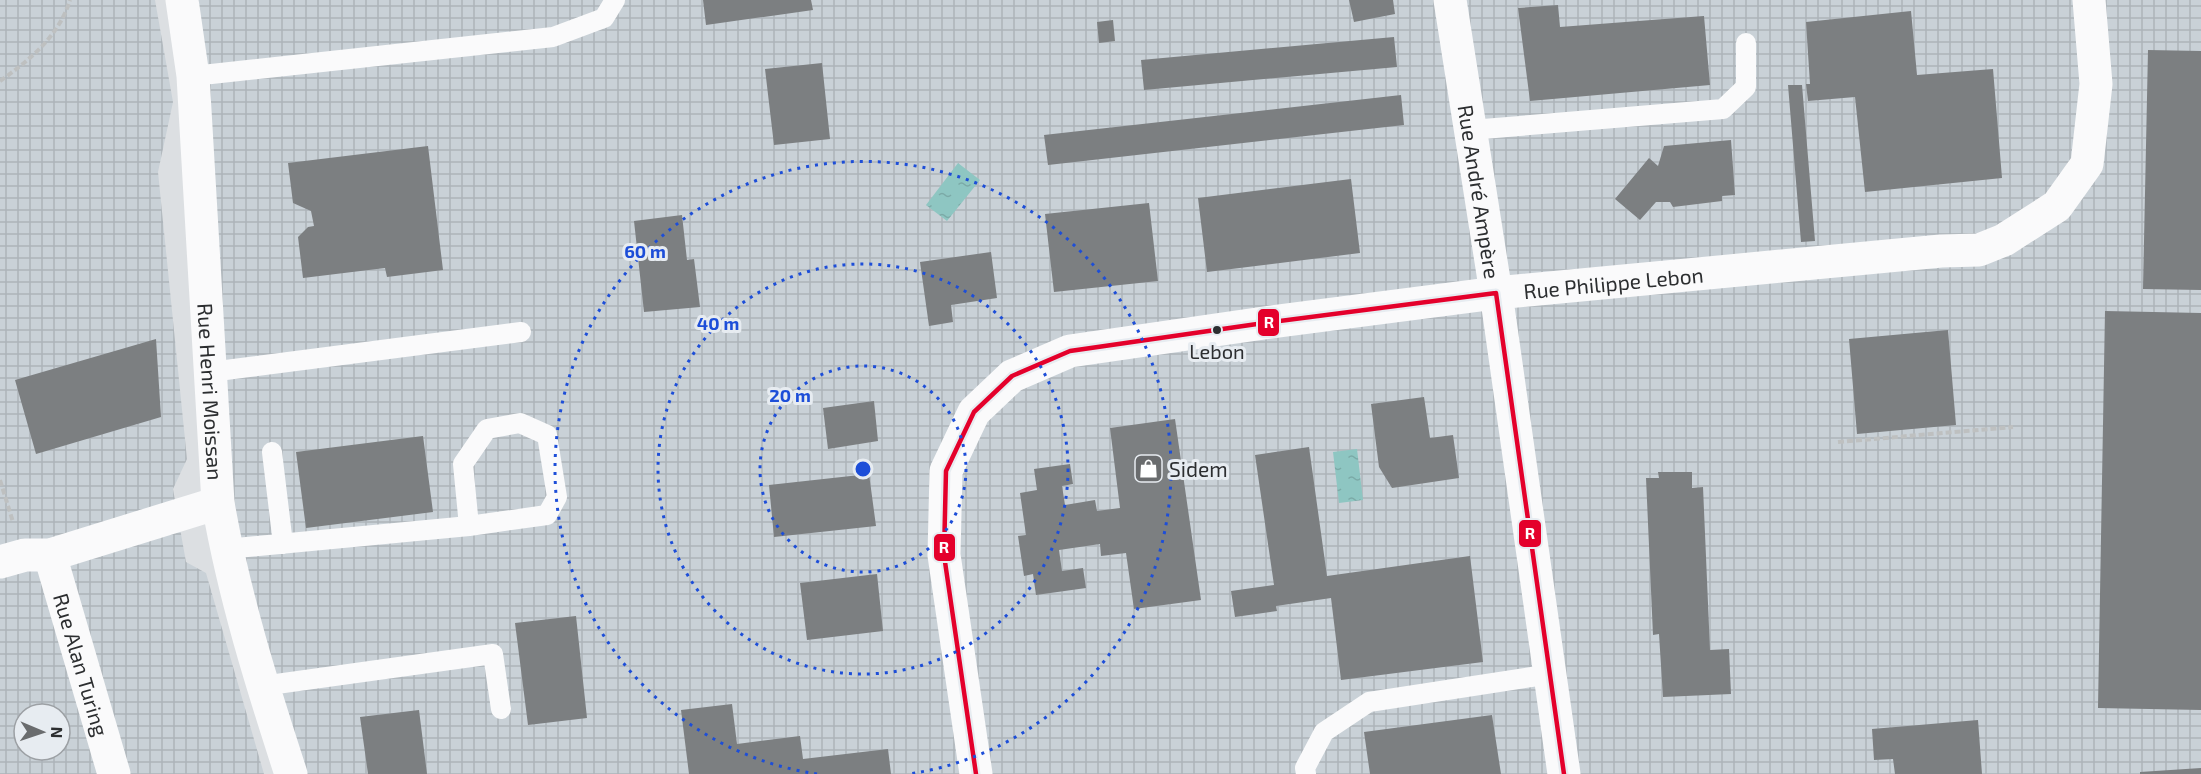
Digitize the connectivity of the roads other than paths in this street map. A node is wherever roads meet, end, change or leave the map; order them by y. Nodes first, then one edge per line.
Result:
1 (182, 0) edge
2 (615, 0) edge
3 (1450, 0) edge
4 (2089, 0) edge
5 (1746, 43) dead end
6 (193, 76) junction
7 (1471, 130) junction
8 (1496, 293) junction
9 (521, 332) dead end
10 (210, 372) junction
11 (272, 452) dead end
12 (218, 503) junction
13 (469, 526) junction
14 (283, 544) junction
15 (226, 549) junction
16 (25, 557) edge
17 (1551, 674) junction
18 (262, 686) junction
19 (501, 709) dead end
20 (114, 774) edge
21 (291, 774) edge
22 (976, 774) edge
23 (1306, 774) edge
24 (1564, 774) edge

1 - 6 street, Rue Henri Moissan
2 - 6 lane
3 - 7 street, Rue André Ampère
4 - 8 street, Rue Philippe Lebon
5 - 7 lane
6 - 10 street, Rue Henri Moissan
7 - 8 street, Rue André Ampère
8 - 17 street, Rue André Ampère
8 - 22 street, Rue Philippe Lebon
9 - 10 lane
10 - 12 street, Rue Henri Moissan
11 - 14 lane
12 - 15 street, Rue Henri Moissan
12 - 16 street
13 - 13 lane
13 - 14 lane
14 - 15 lane
15 - 18 street, Rue Henri Moissan
16 - 20 street, Rue Alan Turing
17 - 23 lane
17 - 24 street, Rue André Ampère
18 - 19 lane
18 - 21 street, Rue Henri Moissan

